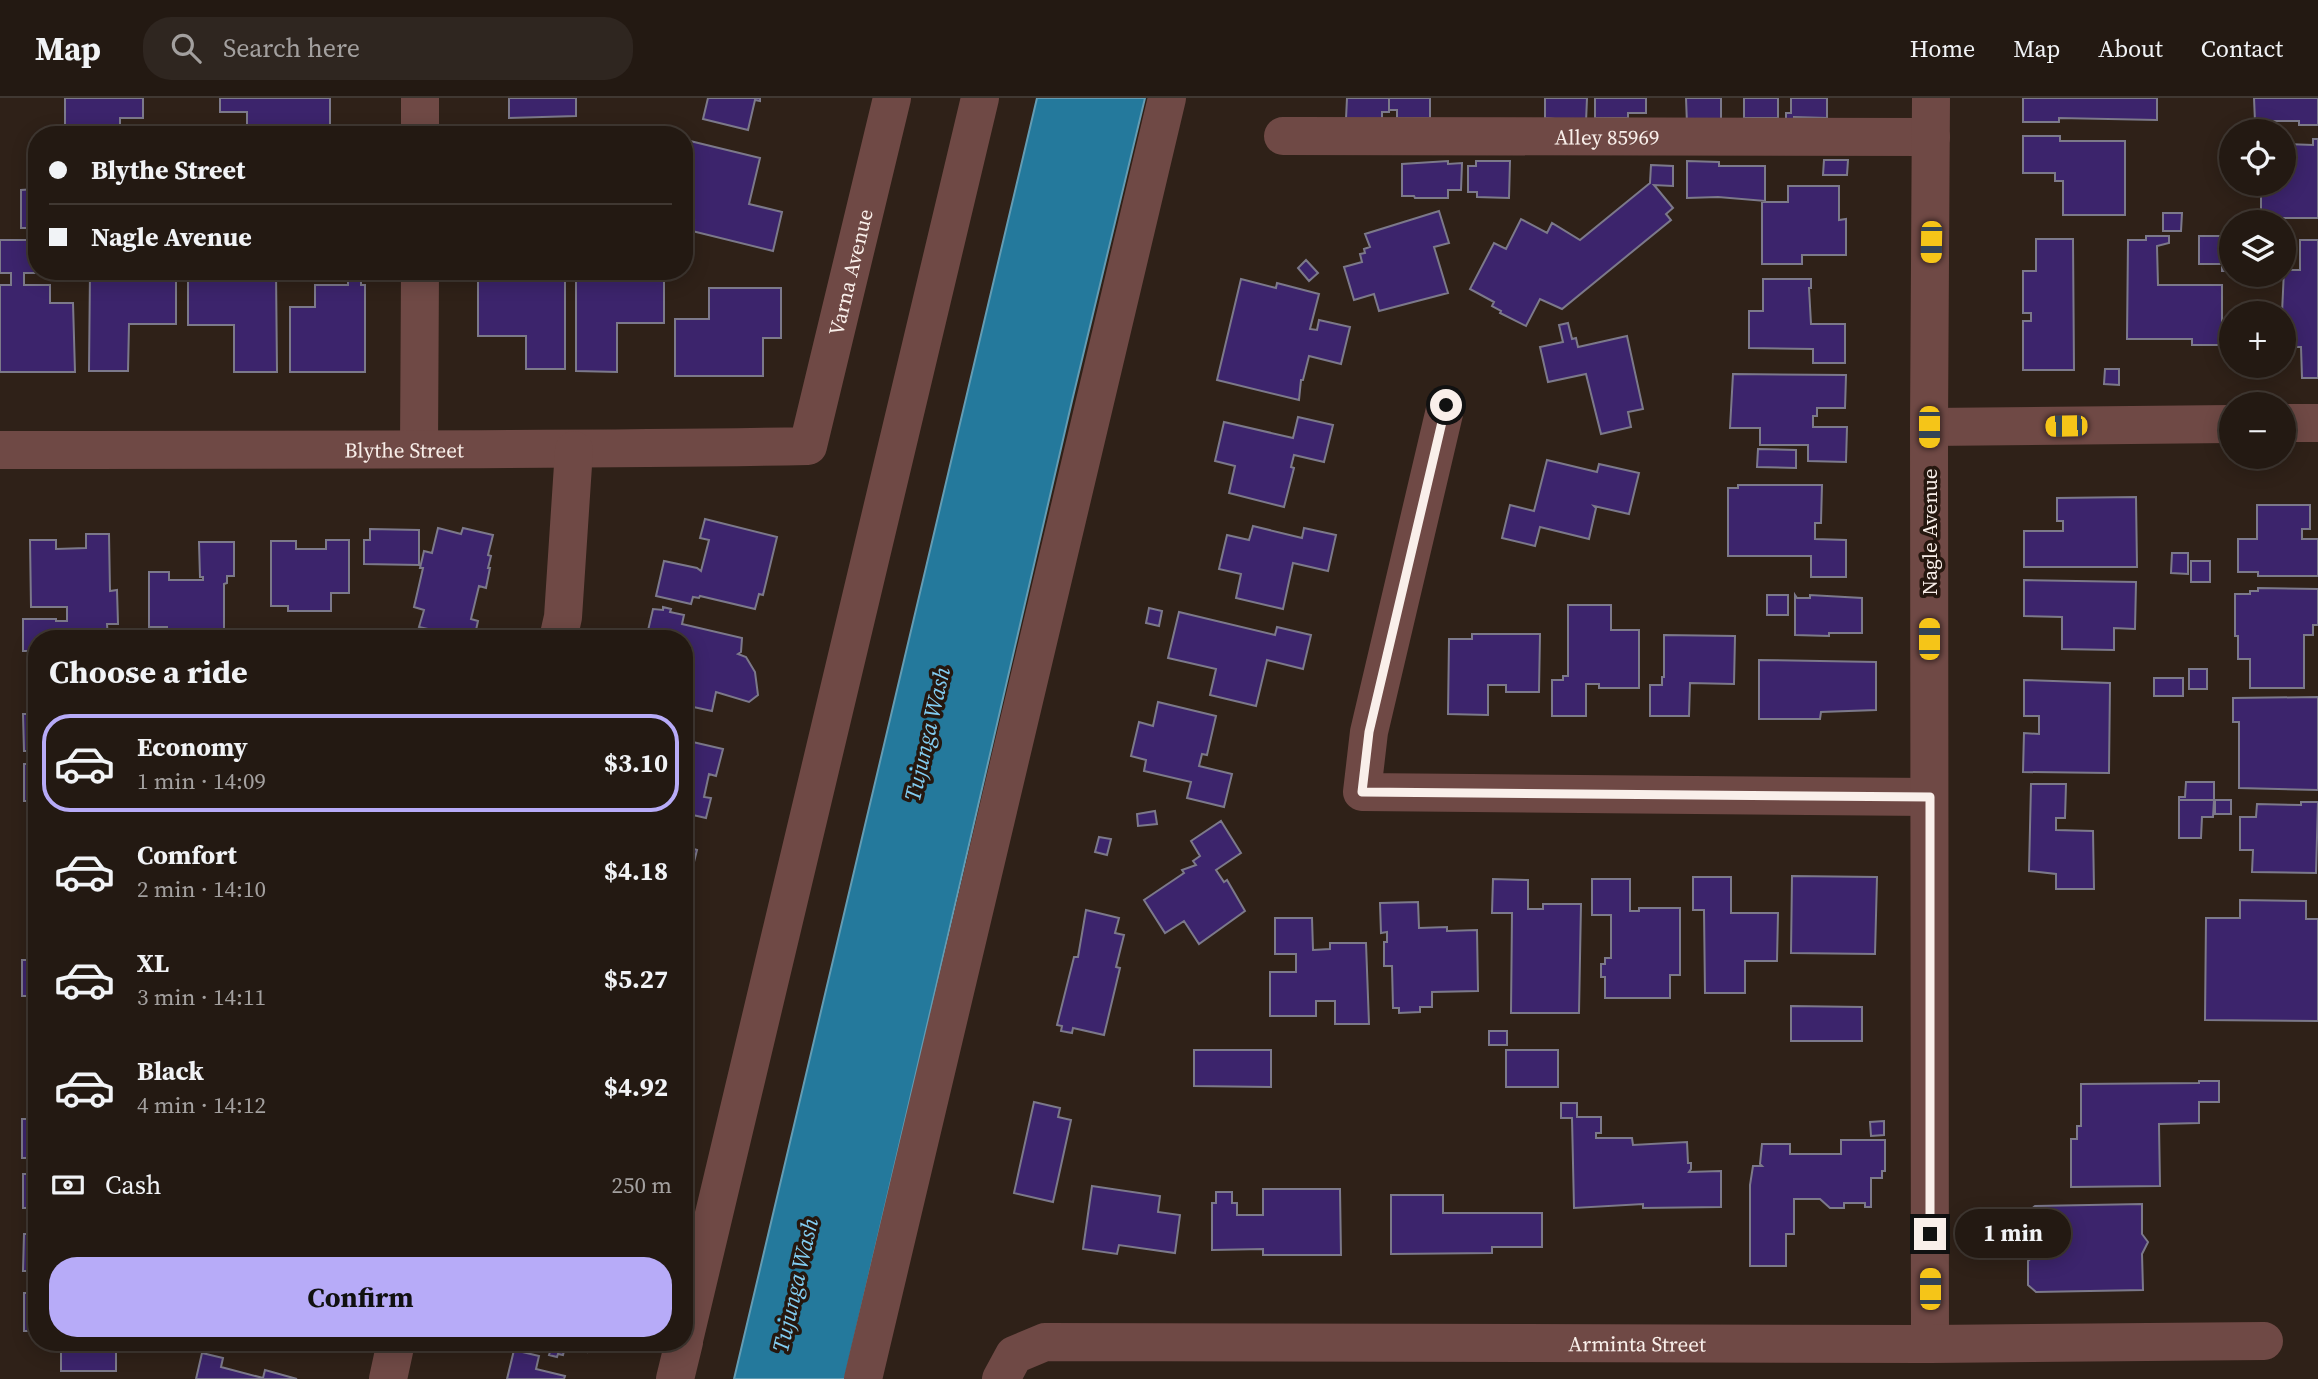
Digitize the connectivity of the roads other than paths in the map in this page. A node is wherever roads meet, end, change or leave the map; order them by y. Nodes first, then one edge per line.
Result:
1 (420, 98) edge
2 (892, 98) edge
3 (980, 98) edge
4 (1167, 98) edge
5 (1931, 98) edge
6 (420, 126) edge
7 (1283, 136) dead end
8 (1931, 137) junction
9 (420, 280) edge
10 (1446, 405) dead end
11 (2296, 423) edge
12 (2318, 423) edge
13 (2219, 424) edge
14 (1929, 427) junction
15 (808, 446) joint
16 (419, 448) junction
17 (0, 450) edge
18 (574, 450) junction
19 (560, 630) edge
20 (1930, 797) junction
21 (693, 1303) edge
22 (2264, 1341) dead end
23 (1930, 1344) junction
24 (394, 1351) edge
25 (682, 1351) edge
26 (1007, 1367) edge
27 (388, 1379) edge
28 (675, 1379) edge
29 (863, 1379) edge

1 - 6 street
2 - 15 street, Varna Avenue
3 - 21 street
4 - 29 street
5 - 8 street, Nagle Avenue
7 - 8 street, Alley 85969
8 - 14 street, Nagle Avenue
9 - 16 street
10 - 20 street
11 - 12 street
13 - 14 street
14 - 20 street, Nagle Avenue
15 - 18 street, Blythe Street
16 - 17 street, Blythe Street
16 - 18 street, Blythe Street
18 - 19 street
20 - 23 street, Nagle Avenue
22 - 23 street, Arminta Street
23 - 26 street, Arminta Street
24 - 27 street
25 - 28 street

